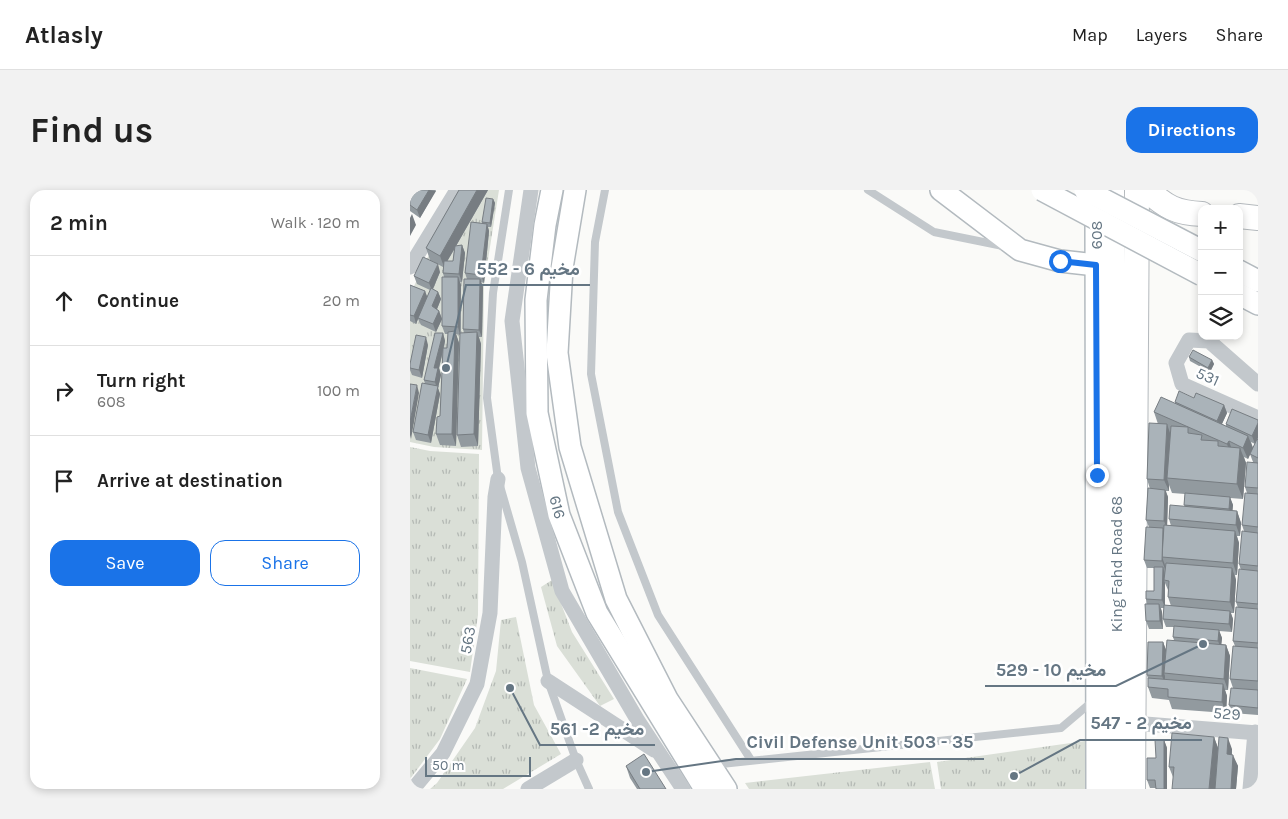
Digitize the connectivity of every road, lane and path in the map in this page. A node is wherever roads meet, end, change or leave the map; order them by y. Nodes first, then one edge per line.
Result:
1 (456, 190) edge
2 (509, 190) edge
3 (531, 190) edge
4 (552, 190) edge
5 (575, 190) edge
6 (605, 190) edge
7 (868, 190) edge
8 (941, 190) edge
9 (1042, 190) edge
10 (1085, 190) edge
11 (1096, 190) edge
12 (1112, 190) edge
13 (1137, 190) edge
14 (1147, 190) edge
15 (1198, 214) edge
16 (1243, 216) edge
17 (1258, 218) edge
18 (1020, 250) junction
19 (1198, 250) edge
20 (1096, 265) junction
21 (410, 267) edge
22 (1198, 272) edge
23 (1258, 384) edge
24 (1258, 418) edge
25 (498, 479) junction
26 (548, 681) junction
27 (1097, 697) junction
28 (1133, 723) junction
29 (1256, 732) edge
30 (660, 754) junction
31 (576, 760) junction
32 (751, 760) junction
33 (711, 765) junction
34 (414, 789) edge
35 (528, 789) edge
36 (589, 789) edge
37 (683, 789) edge
38 (705, 789) edge
39 (726, 789) edge
40 (1097, 789) edge
41 (1116, 789) edge
42 (1133, 789) edge
43 (1250, 789) edge

1 - 21 street
2 - 25 lane
3 - 30 street
4 - 38 main road, 616
5 - 33 main road, 616
6 - 32 lane
7 - 18 lane
8 - 18 main road
9 - 22 main road, bridge
10 - 19 main road, bridge
11 - 20 main road, 608
12 - 41 main road, King Fahd Road 68
13 - 28 main road, King Fahd Road 68
14 - 15 main road
16 - 17 main road
18 - 20 main road
20 - 27 main road, 608
23 - 24 street, 531
25 - 26 lane
25 - 34 street, 563
26 - 30 street
26 - 31 lane
27 - 32 lane
27 - 40 main road, 608
28 - 29 street, 529
28 - 42 main road, King Fahd Road 68
29 - 43 street
30 - 37 street
31 - 35 street
31 - 36 lane
32 - 33 lane
33 - 39 main road, 616

